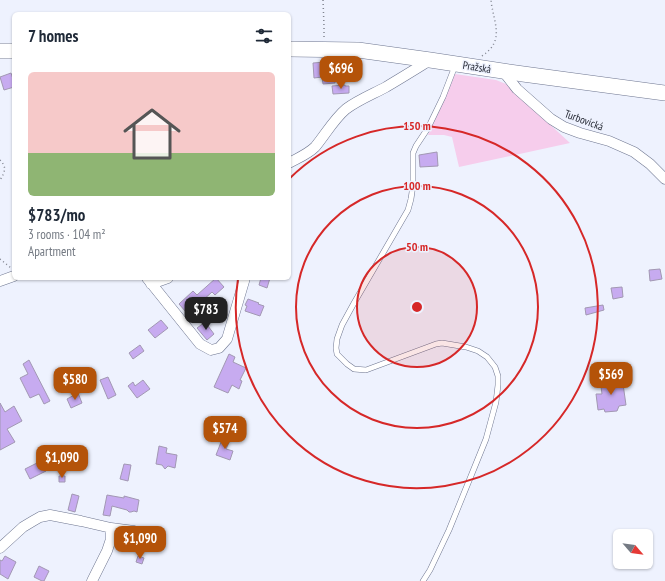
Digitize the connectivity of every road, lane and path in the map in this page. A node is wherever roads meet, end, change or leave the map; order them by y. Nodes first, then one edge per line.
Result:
1 (323, 0) edge
2 (491, 0) edge
3 (291, 49) edge
4 (323, 49) junction
5 (0, 51) edge
6 (12, 51) edge
7 (481, 56) dead end
8 (430, 60) junction
9 (456, 64) junction
10 (503, 71) junction
11 (665, 93) edge
12 (0, 160) edge
13 (291, 162) edge
14 (665, 179) edge
15 (0, 180) edge
16 (0, 259) edge
17 (12, 269) edge
18 (12, 277) edge
19 (244, 280) edge
20 (0, 281) edge
21 (149, 281) edge
22 (111, 528) junction
23 (134, 531) dead end
24 (0, 548) edge
25 (92, 581) edge
26 (423, 581) edge

1 - 4 path
2 - 7 path
3 - 4 main road, Pražská
4 - 8 main road, Pražská
5 - 6 main road
8 - 9 main road, Pražská
8 - 13 street
9 - 10 main road, Pražská
9 - 26 lane
10 - 11 main road, Pražská
10 - 14 street, Turbovická
12 - 15 path
16 - 17 path
18 - 20 street
19 - 21 street
22 - 23 street
22 - 24 street
22 - 25 street

